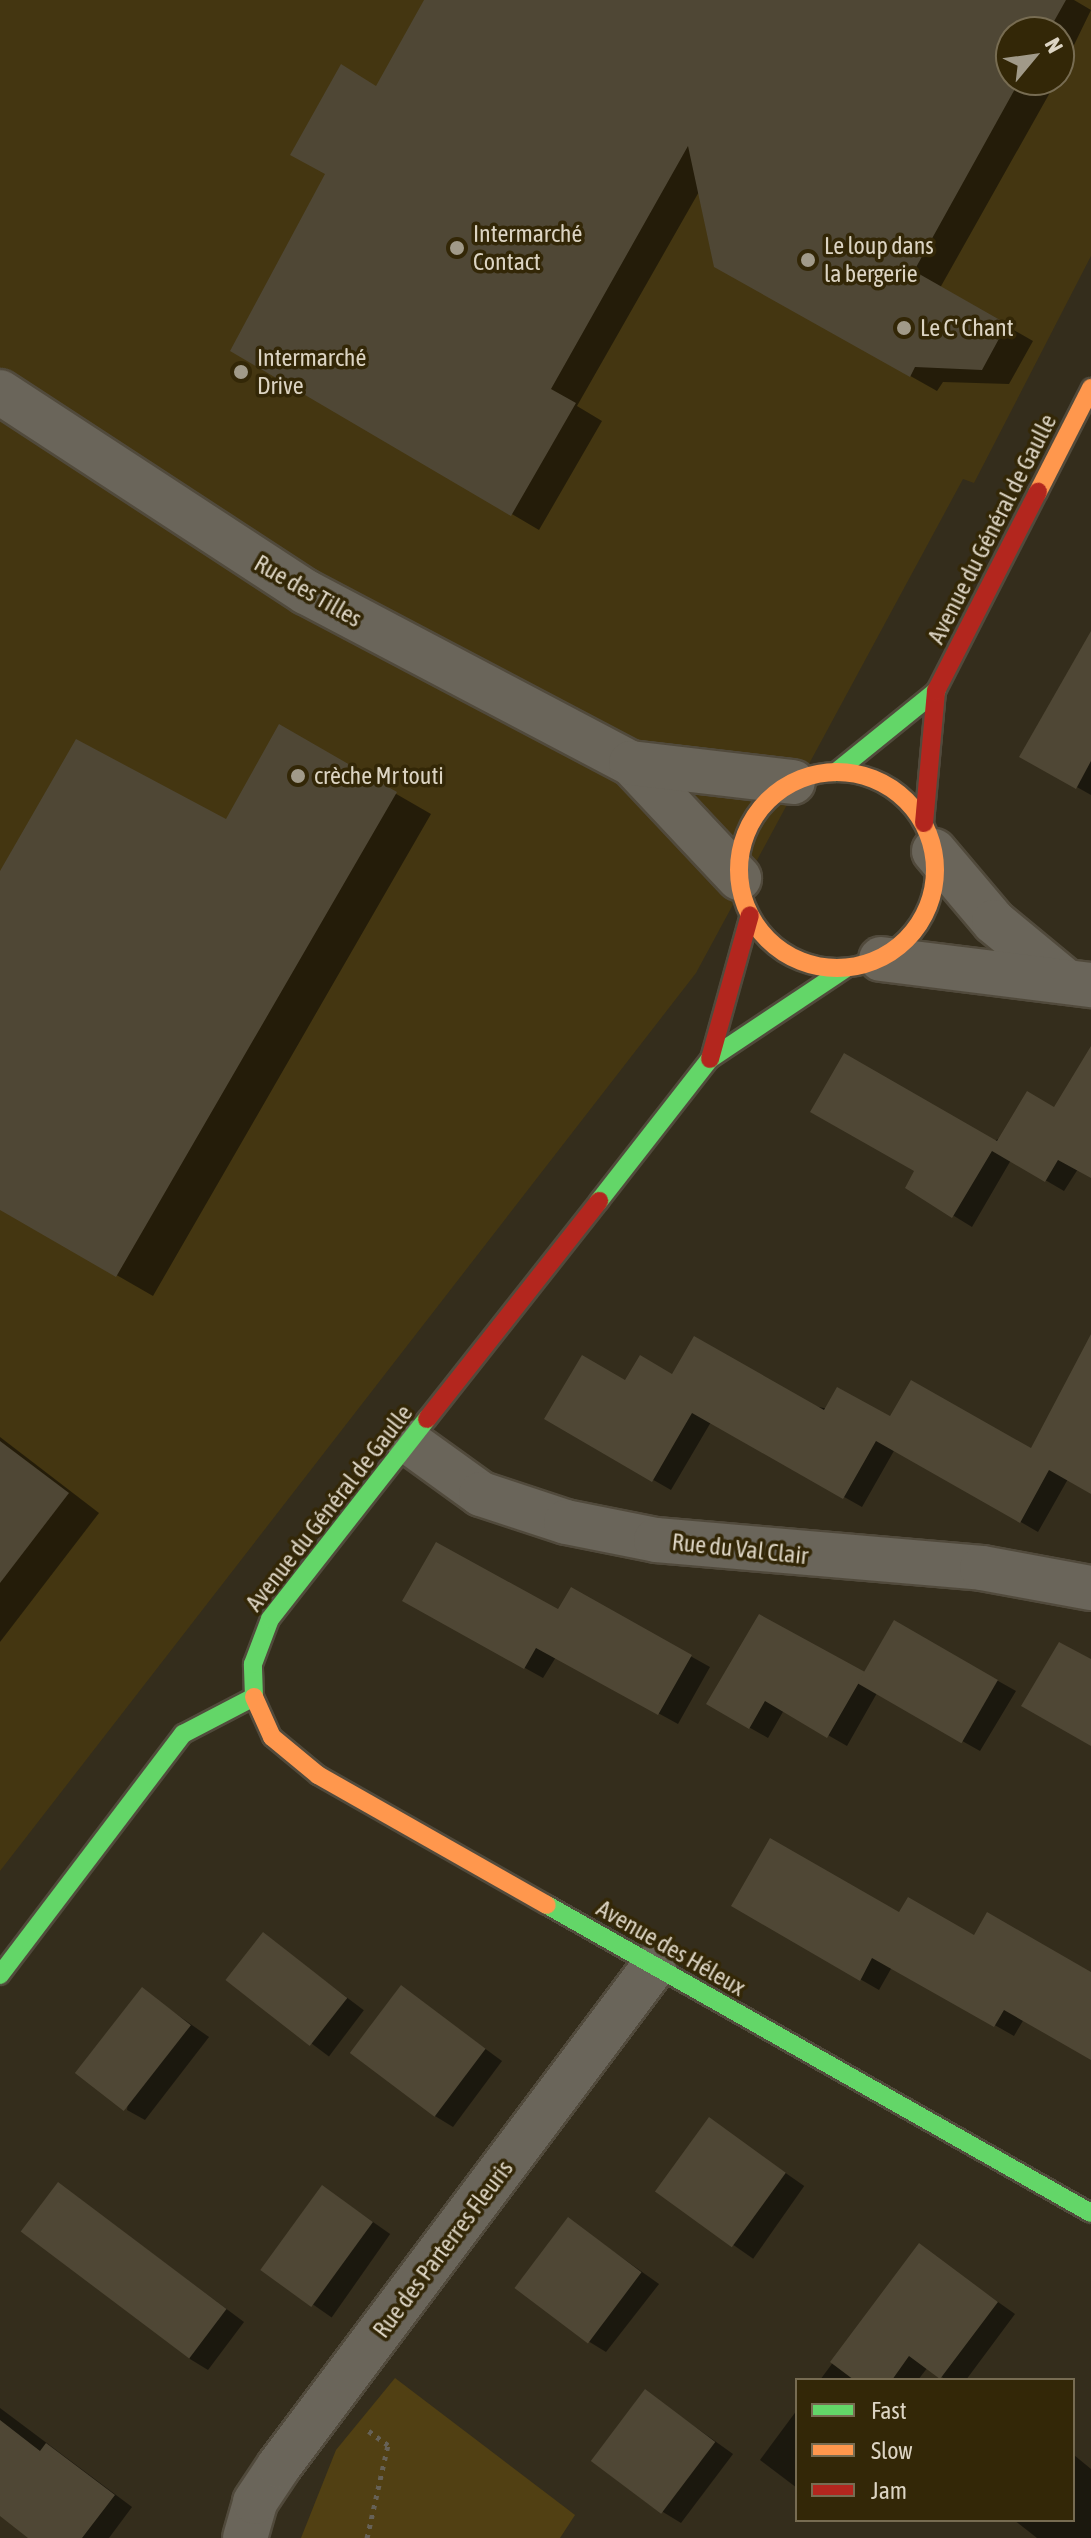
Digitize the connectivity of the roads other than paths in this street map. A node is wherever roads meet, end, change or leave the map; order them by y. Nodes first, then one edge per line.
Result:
1 (1091, 388) edge
2 (0, 392) edge
3 (936, 691) junction
4 (631, 763) junction
5 (836, 772) junction
6 (793, 782) junction
7 (929, 837) junction
8 (744, 896) junction
9 (863, 964) junction
10 (1077, 982) edge
11 (710, 1059) junction
12 (409, 1442) junction
13 (1091, 1588) edge
14 (254, 1697) junction
15 (654, 1966) junction
16 (0, 1975) edge
17 (1091, 2213) edge
18 (245, 2538) edge

1 - 3 street, Avenue du Général de Gaulle
2 - 4 street, Rue des Tilles
3 - 5 street, Avenue du Général de Gaulle
3 - 7 street, Avenue du Général de Gaulle
4 - 6 street, Rue des Tilles
4 - 8 street, Rue des Tilles
5 - 6 street
5 - 7 street
6 - 8 street
7 - 9 street
7 - 10 street
8 - 9 street
8 - 11 street, Avenue du Général de Gaulle
9 - 10 street
9 - 11 street, Avenue du Général de Gaulle
11 - 12 street, Avenue du Général de Gaulle
12 - 13 street, Rue du Val Clair
12 - 14 street, Avenue du Général de Gaulle
14 - 15 street, Avenue des Héleux
14 - 16 street
15 - 17 street, Avenue des Héleux
15 - 18 street, Rue des Parterres Fleuris

